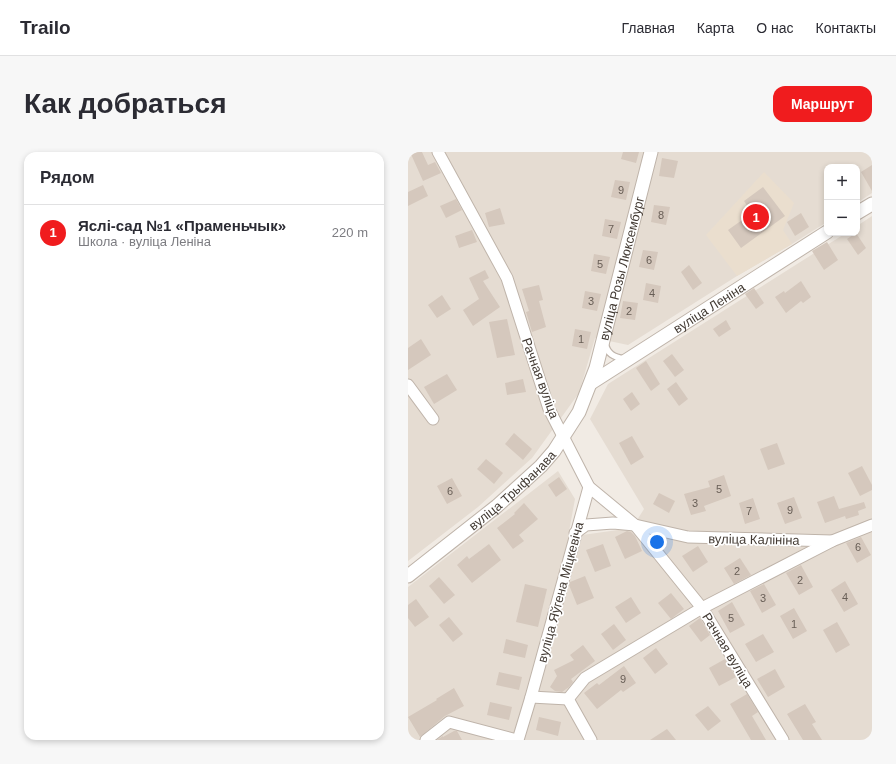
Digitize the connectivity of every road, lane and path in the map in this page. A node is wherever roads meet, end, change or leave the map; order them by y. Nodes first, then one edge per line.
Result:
1 (438, 152) edge
2 (651, 152) edge
3 (872, 204) edge
4 (860, 211) edge
5 (824, 234) edge
6 (604, 338) junction
7 (629, 359) junction
8 (591, 383) junction
9 (408, 385) edge
10 (433, 418) dead end
11 (563, 437) junction
12 (589, 487) junction
13 (635, 525) junction
14 (872, 525) edge
15 (575, 532) junction
16 (832, 540) junction
17 (408, 576) edge
18 (702, 608) junction
19 (531, 697) junction
20 (568, 699) junction
21 (426, 740) edge
22 (517, 740) edge
23 (591, 740) edge
24 (783, 740) edge

1 - 11 street, Рачная вуліца
2 - 6 street, вуліца Розы Люксембург
3 - 4 street
5 - 7 street, вуліца Леніна
6 - 7 lane
6 - 8 street, вуліца Розы Люксембург
7 - 8 street, вуліца Леніна
8 - 11 street, вуліца Трыфанава
9 - 10 street
11 - 12 street, Рачная вуліца
11 - 17 street, вуліца Трыфанава
12 - 13 street, Рачная вуліца
12 - 15 street, вуліца Яўгена Міцкевіча
13 - 15 street, вуліца Калініна
13 - 16 street, вуліца Калініна
13 - 18 street, Рачная вуліца
14 - 16 street, вуліца Калініна
15 - 19 street, вуліца Яўгена Міцкевіча
16 - 18 street
18 - 20 street
18 - 24 street, Рачная вуліца
19 - 20 street
19 - 22 street, вуліца Яўгена Міцкевіча
20 - 23 street
21 - 22 street

